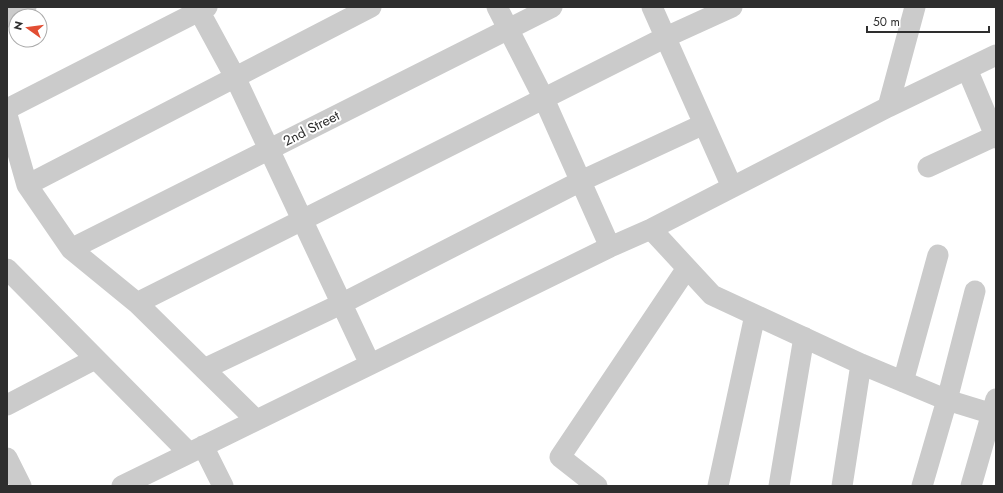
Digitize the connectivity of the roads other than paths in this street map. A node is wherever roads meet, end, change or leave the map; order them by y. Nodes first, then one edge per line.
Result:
1 (26, 7) edge
2 (371, 7) edge
3 (497, 7) edge
4 (552, 7) edge
5 (652, 7) edge
6 (732, 7) edge
7 (915, 7) edge
8 (201, 8) edge
9 (7, 17) edge
10 (508, 29) junction
11 (666, 38) junction
12 (996, 55) edge
13 (967, 69) junction
14 (236, 77) junction
15 (544, 98) junction
16 (888, 107) junction
17 (7, 109) edge
18 (7, 115) edge
19 (704, 124) junction
20 (996, 137) edge
21 (269, 149) junction
22 (928, 167) dead end
23 (581, 181) junction
24 (27, 185) junction
25 (732, 187) junction
26 (302, 220) junction
27 (651, 229) junction
28 (610, 247) junction
29 (71, 248) junction
30 (938, 255) dead end
31 (687, 268) junction
32 (7, 269) edge
33 (975, 291) dead end
34 (137, 303) junction
35 (341, 304) junction
36 (755, 315) junction
37 (804, 338) junction
38 (95, 359) junction
39 (370, 364) junction
40 (861, 364) junction
41 (204, 369) junction
42 (903, 382) junction
43 (947, 400) junction
44 (7, 405) edge
45 (994, 409) edge
46 (256, 420) junction
47 (196, 450) junction
48 (7, 458) edge
49 (21, 486) edge
50 (122, 486) edge
51 (223, 486) edge
52 (598, 486) edge
53 (718, 486) edge
54 (779, 486) edge
55 (842, 486) edge
56 (922, 486) edge
57 (971, 486) edge

1 - 9 street
2 - 14 street
3 - 10 street
4 - 10 street, 2nd Street
5 - 11 street
6 - 11 street
7 - 16 street
8 - 14 street
8 - 17 street
10 - 15 street
10 - 21 street, 2nd Street
11 - 15 street
11 - 19 street
12 - 13 street
13 - 16 street
13 - 20 street
14 - 21 street
14 - 24 street
15 - 23 street
15 - 26 street
16 - 25 street
18 - 24 street
19 - 23 street
19 - 25 street
20 - 22 street
21 - 26 street
21 - 29 street, 2nd Street
23 - 28 street
23 - 35 street
24 - 29 street
25 - 27 street
26 - 34 street
26 - 35 street
27 - 28 street
27 - 31 street
28 - 39 street
29 - 34 street
30 - 42 street
31 - 36 street
31 - 52 street
32 - 38 street
33 - 43 street
34 - 41 street
35 - 39 street
35 - 41 street
36 - 37 street
36 - 53 street
37 - 40 street
37 - 54 street
38 - 44 street
38 - 47 street
39 - 46 street
40 - 42 street
40 - 55 street
41 - 46 street
42 - 43 street
43 - 45 street
43 - 56 street
45 - 57 street
46 - 47 street
47 - 50 street
47 - 51 street
48 - 49 street

